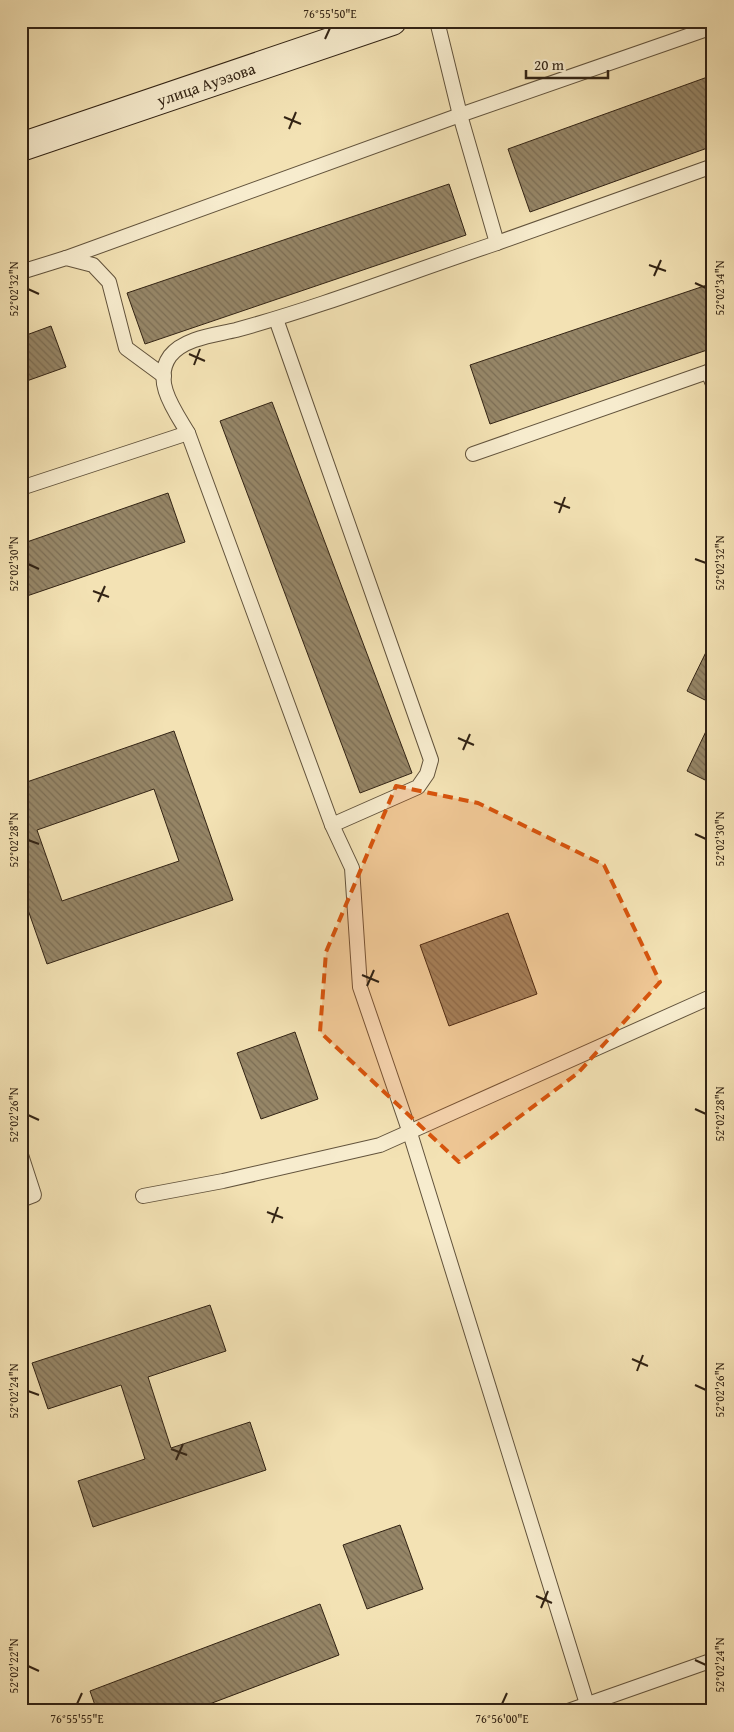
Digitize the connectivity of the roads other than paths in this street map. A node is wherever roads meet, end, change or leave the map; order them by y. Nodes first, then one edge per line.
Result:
1 (392, 21) edge
2 (437, 21) edge
3 (713, 27) edge
4 (352, 28) edge
5 (460, 115) junction
6 (21, 147) edge
7 (713, 166) edge
8 (496, 242) junction
9 (66, 258) junction
10 (21, 272) edge
11 (276, 319) junction
12 (711, 375) edge
13 (164, 376) junction
14 (188, 433) junction
15 (473, 454) dead end
16 (21, 488) edge
17 (332, 824) junction
18 (713, 996) edge
19 (410, 1133) junction
20 (21, 1155) edge
21 (143, 1196) dead end
22 (21, 1200) edge
23 (713, 1660) edge
24 (587, 1704) junction
25 (568, 1711) edge

1 - 4 street, улица Ауэзова
2 - 5 lane
3 - 5 lane
4 - 6 street, улица Ауэзова
5 - 8 lane
5 - 9 lane
7 - 8 lane
8 - 11 lane
9 - 10 lane
9 - 13 lane
11 - 13 lane
11 - 17 lane
12 - 15 lane
13 - 14 lane
14 - 16 lane
14 - 17 lane
17 - 19 lane
18 - 19 lane
19 - 21 lane
19 - 24 lane
20 - 22 lane
23 - 24 lane
24 - 25 lane

